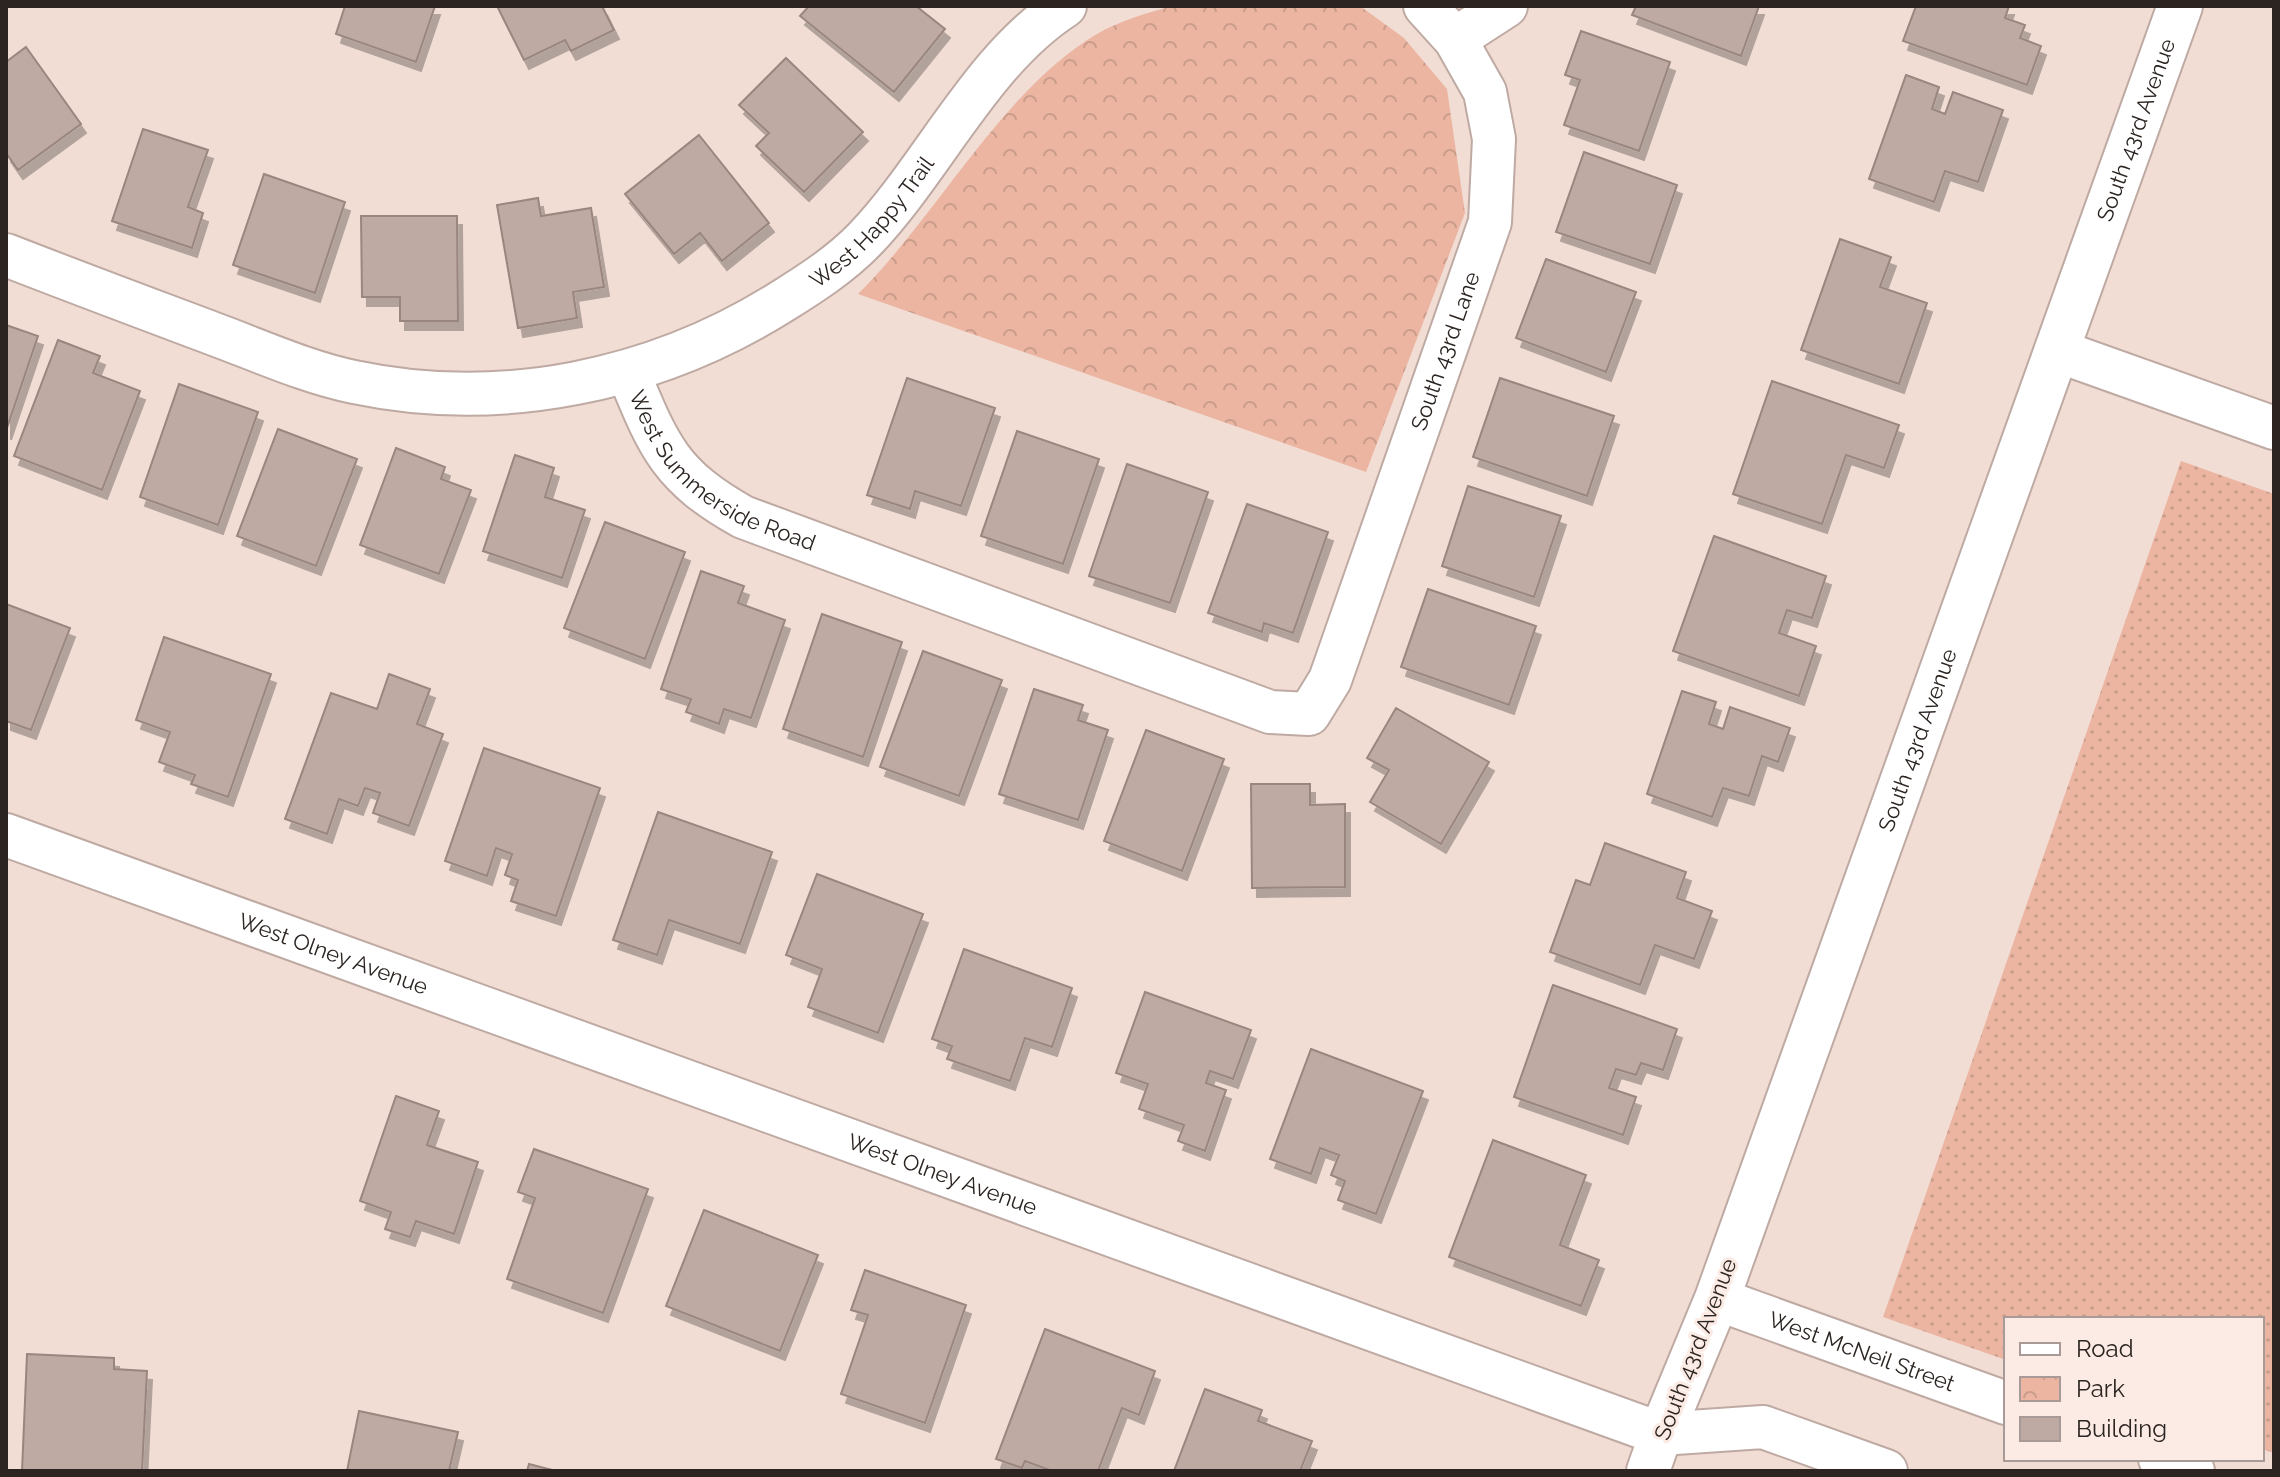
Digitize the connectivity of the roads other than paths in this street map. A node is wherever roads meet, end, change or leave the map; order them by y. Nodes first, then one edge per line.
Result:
1 (1065, 6) edge
2 (1425, 6) edge
3 (1506, 6) edge
4 (2180, 6) edge
5 (1455, 39) junction
6 (6, 255) edge
7 (2058, 351) junction
8 (628, 372) junction
9 (2274, 428) edge
10 (1309, 714) joint
11 (6, 835) edge
12 (1717, 1299) junction
13 (2004, 1402) edge
14 (1654, 1453) edge
15 (2166, 1461) edge
16 (1886, 1471) edge
17 (2193, 1471) edge

1 - 8 street, West Happy Trail
2 - 5 street
3 - 5 street
4 - 7 street, South 43rd Avenue
5 - 10 street, South 43rd Lane
6 - 8 street, West Summerside Road
7 - 9 street
7 - 12 street, South 43rd Avenue
8 - 10 street, West Summerside Road
11 - 14 street, West Olney Avenue
12 - 13 street, West McNeil Street
12 - 14 street, South 43rd Avenue
14 - 16 street, West Olney Avenue
15 - 17 street

